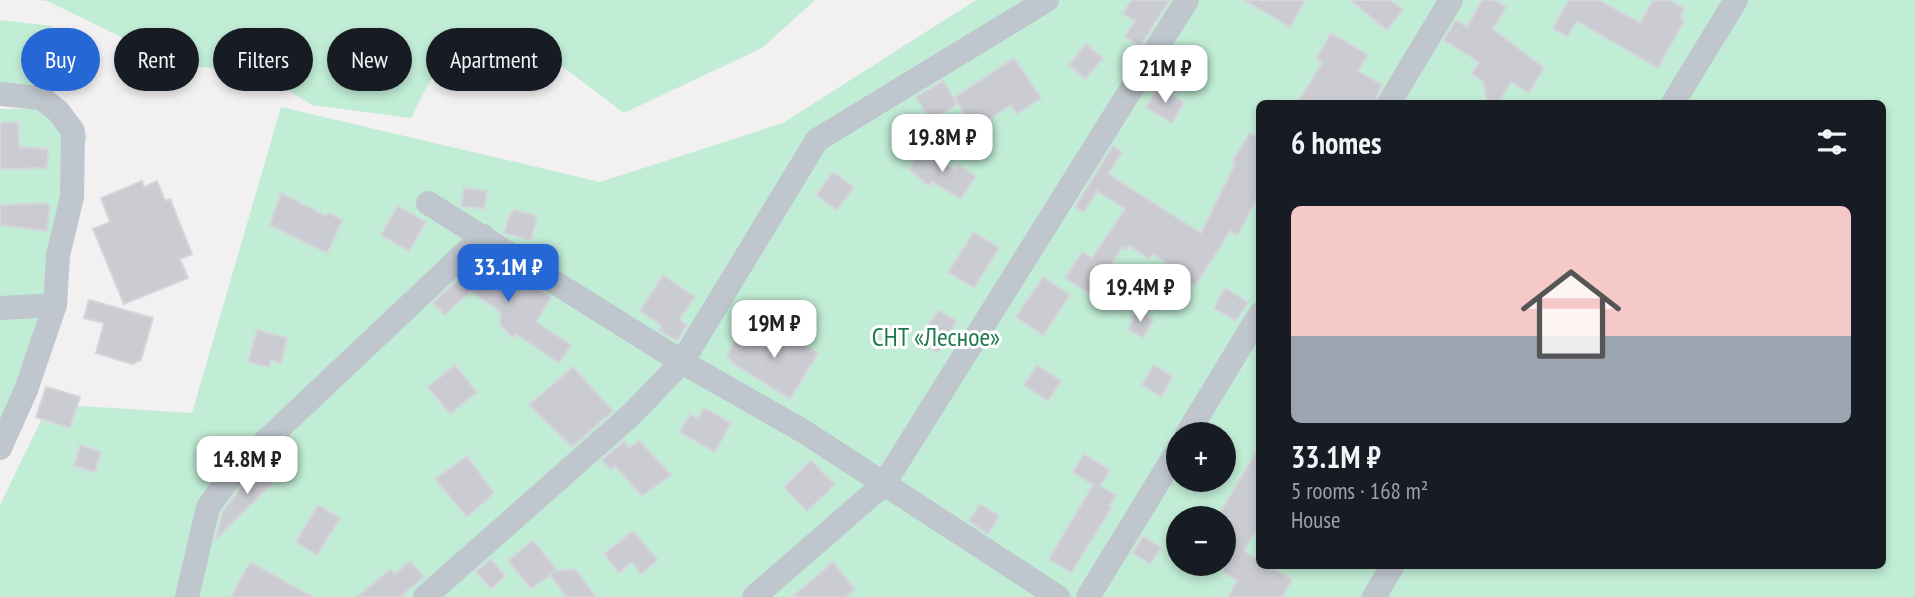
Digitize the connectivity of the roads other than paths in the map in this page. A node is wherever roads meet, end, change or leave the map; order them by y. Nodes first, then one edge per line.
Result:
1 (1047, 0) edge
2 (1187, 0) edge
3 (1451, 0) edge
4 (1736, 0) edge
5 (0, 93) edge
6 (1391, 100) edge
7 (1675, 100) edge
8 (428, 203) dead end
9 (483, 236) junction
10 (55, 305) junction
11 (0, 308) edge
12 (1256, 321) edge
13 (682, 362) junction
14 (1194, 422) edge
15 (0, 448) edge
16 (1166, 470) edge
17 (884, 484) junction
18 (1391, 569) edge
19 (187, 597) edge
20 (425, 597) edge
21 (754, 597) edge
22 (1058, 597) edge
23 (1088, 597) edge
24 (1374, 597) edge

1 - 13 street
2 - 17 street
3 - 6 street
4 - 7 street
5 - 10 street
8 - 9 street
9 - 13 street
9 - 19 street
10 - 11 street
10 - 15 street
12 - 14 street
13 - 17 street
13 - 20 street
16 - 23 street
17 - 21 street
17 - 22 street
18 - 24 street

